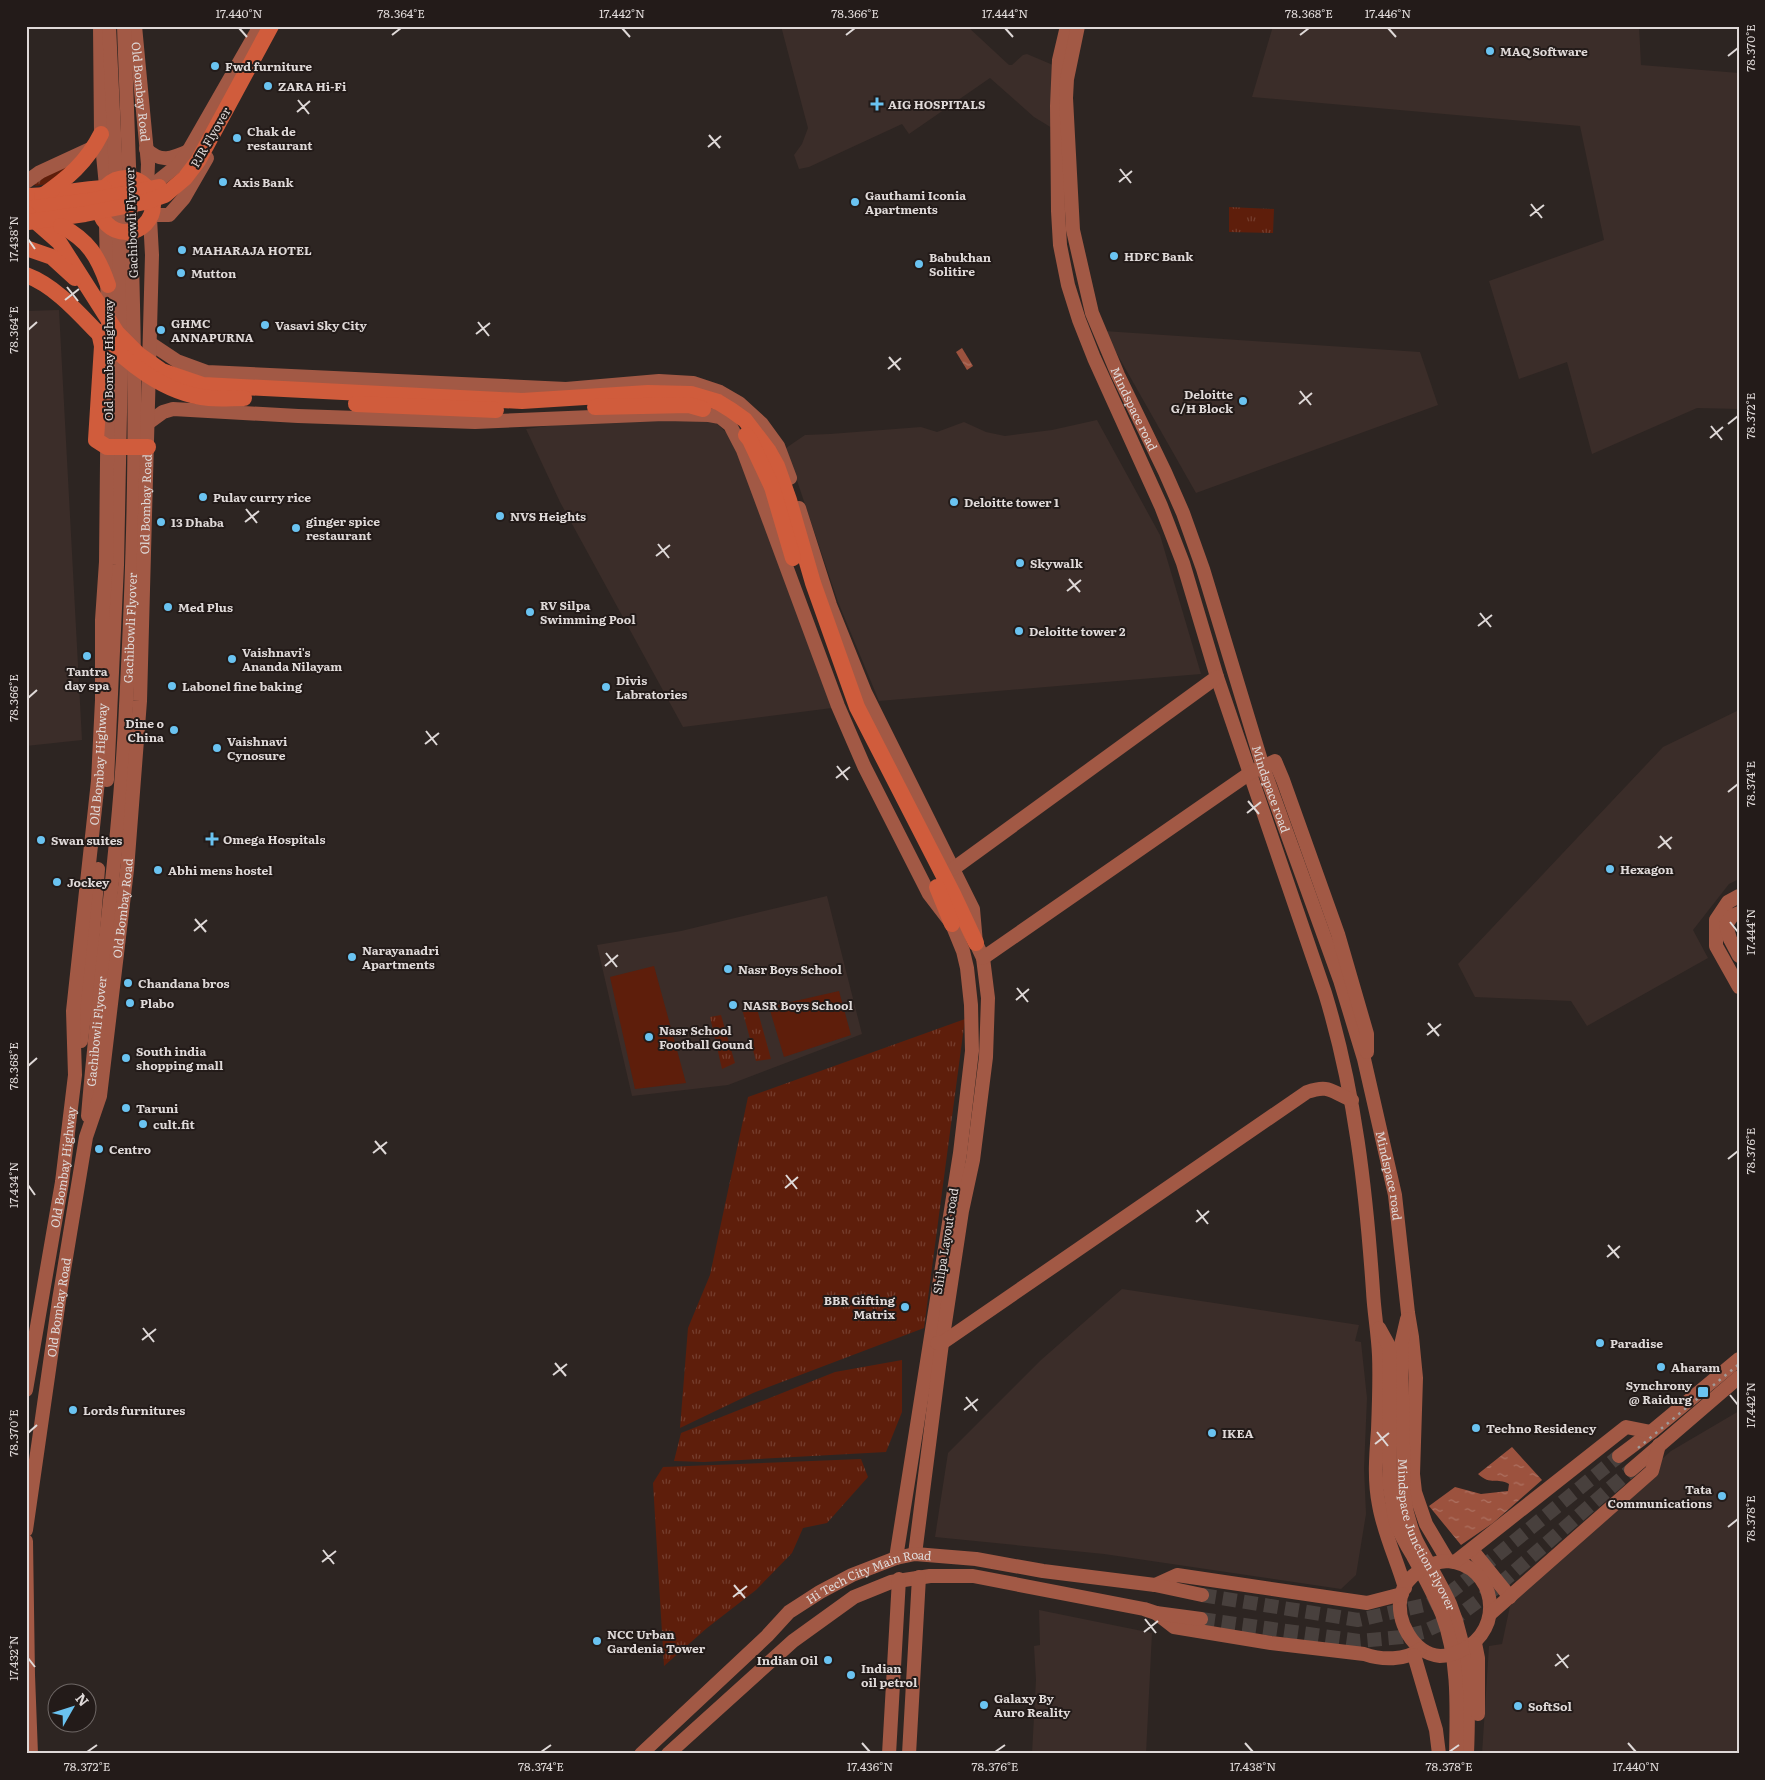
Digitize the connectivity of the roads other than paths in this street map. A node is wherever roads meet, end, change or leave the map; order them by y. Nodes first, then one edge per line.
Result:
1 (100, 26) edge
2 (109, 26) edge
3 (124, 26) edge
4 (135, 26) edge
5 (260, 26) edge
6 (271, 26) edge
7 (277, 26) edge
8 (1067, 26) edge
9 (1078, 26) edge
10 (138, 56) junction
11 (101, 60) junction
12 (98, 140) junction
13 (146, 149) junction
14 (189, 150) junction
15 (26, 182) edge
16 (105, 187) junction
17 (148, 188) junction
18 (34, 196) edge
19 (26, 209) edge
20 (26, 213) edge
21 (151, 217) junction
22 (26, 222) edge
23 (104, 222) junction
24 (61, 226) junction
25 (26, 232) edge
26 (26, 248) edge
27 (26, 276) edge
28 (108, 285) junction
29 (150, 343) junction
30 (148, 423) junction
31 (107, 447) junction
32 (148, 447) junction
33 (837, 622) junction
34 (811, 632) junction
35 (847, 646) junction
36 (820, 657) junction
37 (1218, 677) junction
38 (879, 761) junction
39 (1256, 770) junction
40 (953, 869) junction
41 (1739, 896) edge
42 (1739, 913) edge
43 (1721, 922) junction
44 (952, 924) junction
45 (976, 943) junction
46 (1739, 956) edge
47 (983, 958) junction
48 (1739, 987) edge
49 (87, 1047) junction
50 (75, 1075) junction
51 (968, 1078) junction
52 (983, 1081) junction
53 (1352, 1100) junction
54 (86, 1137) junction
55 (1408, 1313) junction
56 (1375, 1321) junction
57 (935, 1343) junction
58 (1395, 1346) junction
59 (1739, 1359) edge
60 (1739, 1377) edge
61 (26, 1390) edge
62 (1651, 1432) junction
63 (1659, 1445) junction
64 (1619, 1456) tunnel mouth
65 (1630, 1470) tunnel mouth
66 (905, 1496) junction
67 (923, 1496) junction
68 (26, 1530) edge
69 (26, 1541) edge
70 (1472, 1550) junction
71 (916, 1554) junction
72 (896, 1558) junction
73 (1452, 1562) junction
74 (919, 1577) junction
75 (899, 1579) junction
76 (1155, 1585) junction
77 (1403, 1591) junction
78 (1202, 1594) tunnel mouth
79 (1510, 1597) junction
80 (1156, 1613) junction
81 (1490, 1614) junction
82 (1201, 1619) tunnel mouth
83 (1475, 1642) junction
84 (1416, 1649) junction
85 (30, 1723) junction
86 (650, 1751) edge
87 (31, 1754) edge
88 (39, 1754) edge
89 (668, 1754) edge
90 (889, 1754) edge
91 (909, 1754) edge
92 (1439, 1754) edge
93 (1456, 1754) edge
94 (1467, 1754) edge
95 (1476, 1754) edge

1 - 11 main road
2 - 49 main road, Gachibowli Flyover
3 - 49 main road, Gachibowli Flyover
4 - 10 main road, Old Bombay Road
5 - 14 main road
5 - 19 highway, PJR Flyover
6 - 22 highway, PJR Flyover
7 - 21 main road
8 - 37 main road, Mindspace road
9 - 39 main road, Mindspace road
10 - 11 main road
10 - 13 main road, Old Bombay Road
11 - 12 main road
12 - 15 main road
12 - 16 main road
12 - 18 highway
13 - 14 main road
13 - 17 main road, Old Bombay Road
14 - 17 main road
16 - 17 highway
16 - 18 highway
16 - 23 highway
17 - 21 highway
20 - 38 highway
21 - 23 highway
21 - 29 main road, Old Bombay Road
23 - 24 highway
23 - 28 main road, Old Bombay Highway
24 - 25 highway
24 - 28 highway
26 - 31 highway
27 - 38 highway
28 - 31 main road, Old Bombay Highway
29 - 30 main road, Old Bombay Road
29 - 33 main road, Shilpa Layout road
30 - 32 main road, Old Bombay Road
30 - 34 main road, Shilpa Layout road
31 - 32 highway
31 - 50 main road, Old Bombay Highway
32 - 54 main road, Old Bombay Road
33 - 34 main road
33 - 35 main road, Shilpa Layout road
34 - 36 main road, Shilpa Layout road
35 - 36 main road
35 - 40 main road, Shilpa Layout road
36 - 44 main road, Shilpa Layout road
37 - 39 main road, Mindspace road
37 - 40 main road
38 - 44 highway
38 - 45 highway
39 - 47 main road
39 - 53 main road, Mindspace road
39 - 55 main road, Mindspace road
40 - 45 main road, Shilpa Layout road
41 - 43 main road
42 - 43 main road
43 - 46 main road
43 - 48 main road
44 - 51 main road, Shilpa Layout road
45 - 47 main road, Shilpa Layout road
47 - 52 main road, Shilpa Layout road
49 - 50 main road, Gachibowli Flyover
49 - 54 main road, Gachibowli Flyover
50 - 61 main road, Old Bombay Highway
51 - 52 main road
51 - 57 main road, Shilpa Layout road
52 - 57 main road, Shilpa Layout road
53 - 56 main road, Mindspace road
53 - 57 main road
54 - 68 main road, Old Bombay Road
55 - 58 main road, Mindspace Junction Flyover
55 - 73 main road, Mindspace road
56 - 58 main road, Mindspace Junction Flyover
56 - 77 main road, Mindspace road
57 - 66 main road, Shilpa Layout road
57 - 67 main road, Shilpa Layout road
58 - 93 main road, Mindspace Junction Flyover
58 - 94 main road, Mindspace Junction Flyover
59 - 62 main road
60 - 63 main road
62 - 64 main road
62 - 70 main road
63 - 65 main road
63 - 79 main road
66 - 67 main road
66 - 72 main road, Shilpa Layout road
67 - 71 main road, Shilpa Layout road
69 - 85 main road
70 - 73 main road
70 - 79 main road
71 - 72 main road, Hi Tech City Main Road
71 - 76 main road, Hi Tech City Main Road
72 - 86 main road, Hi Tech City Main Road
73 - 77 main road
73 - 81 main road
74 - 75 main road, Hi Tech City Main Road
74 - 80 main road, Hi Tech City Main Road
74 - 91 main road
75 - 89 main road, Hi Tech City Main Road
75 - 90 main road
76 - 77 main road
76 - 78 main road, Hi Tech City Main Road
77 - 84 main road
79 - 81 main road
80 - 82 main road
80 - 84 main road
81 - 83 main road
83 - 84 main road
83 - 95 main road
84 - 92 main road
85 - 87 main road
85 - 88 main road

